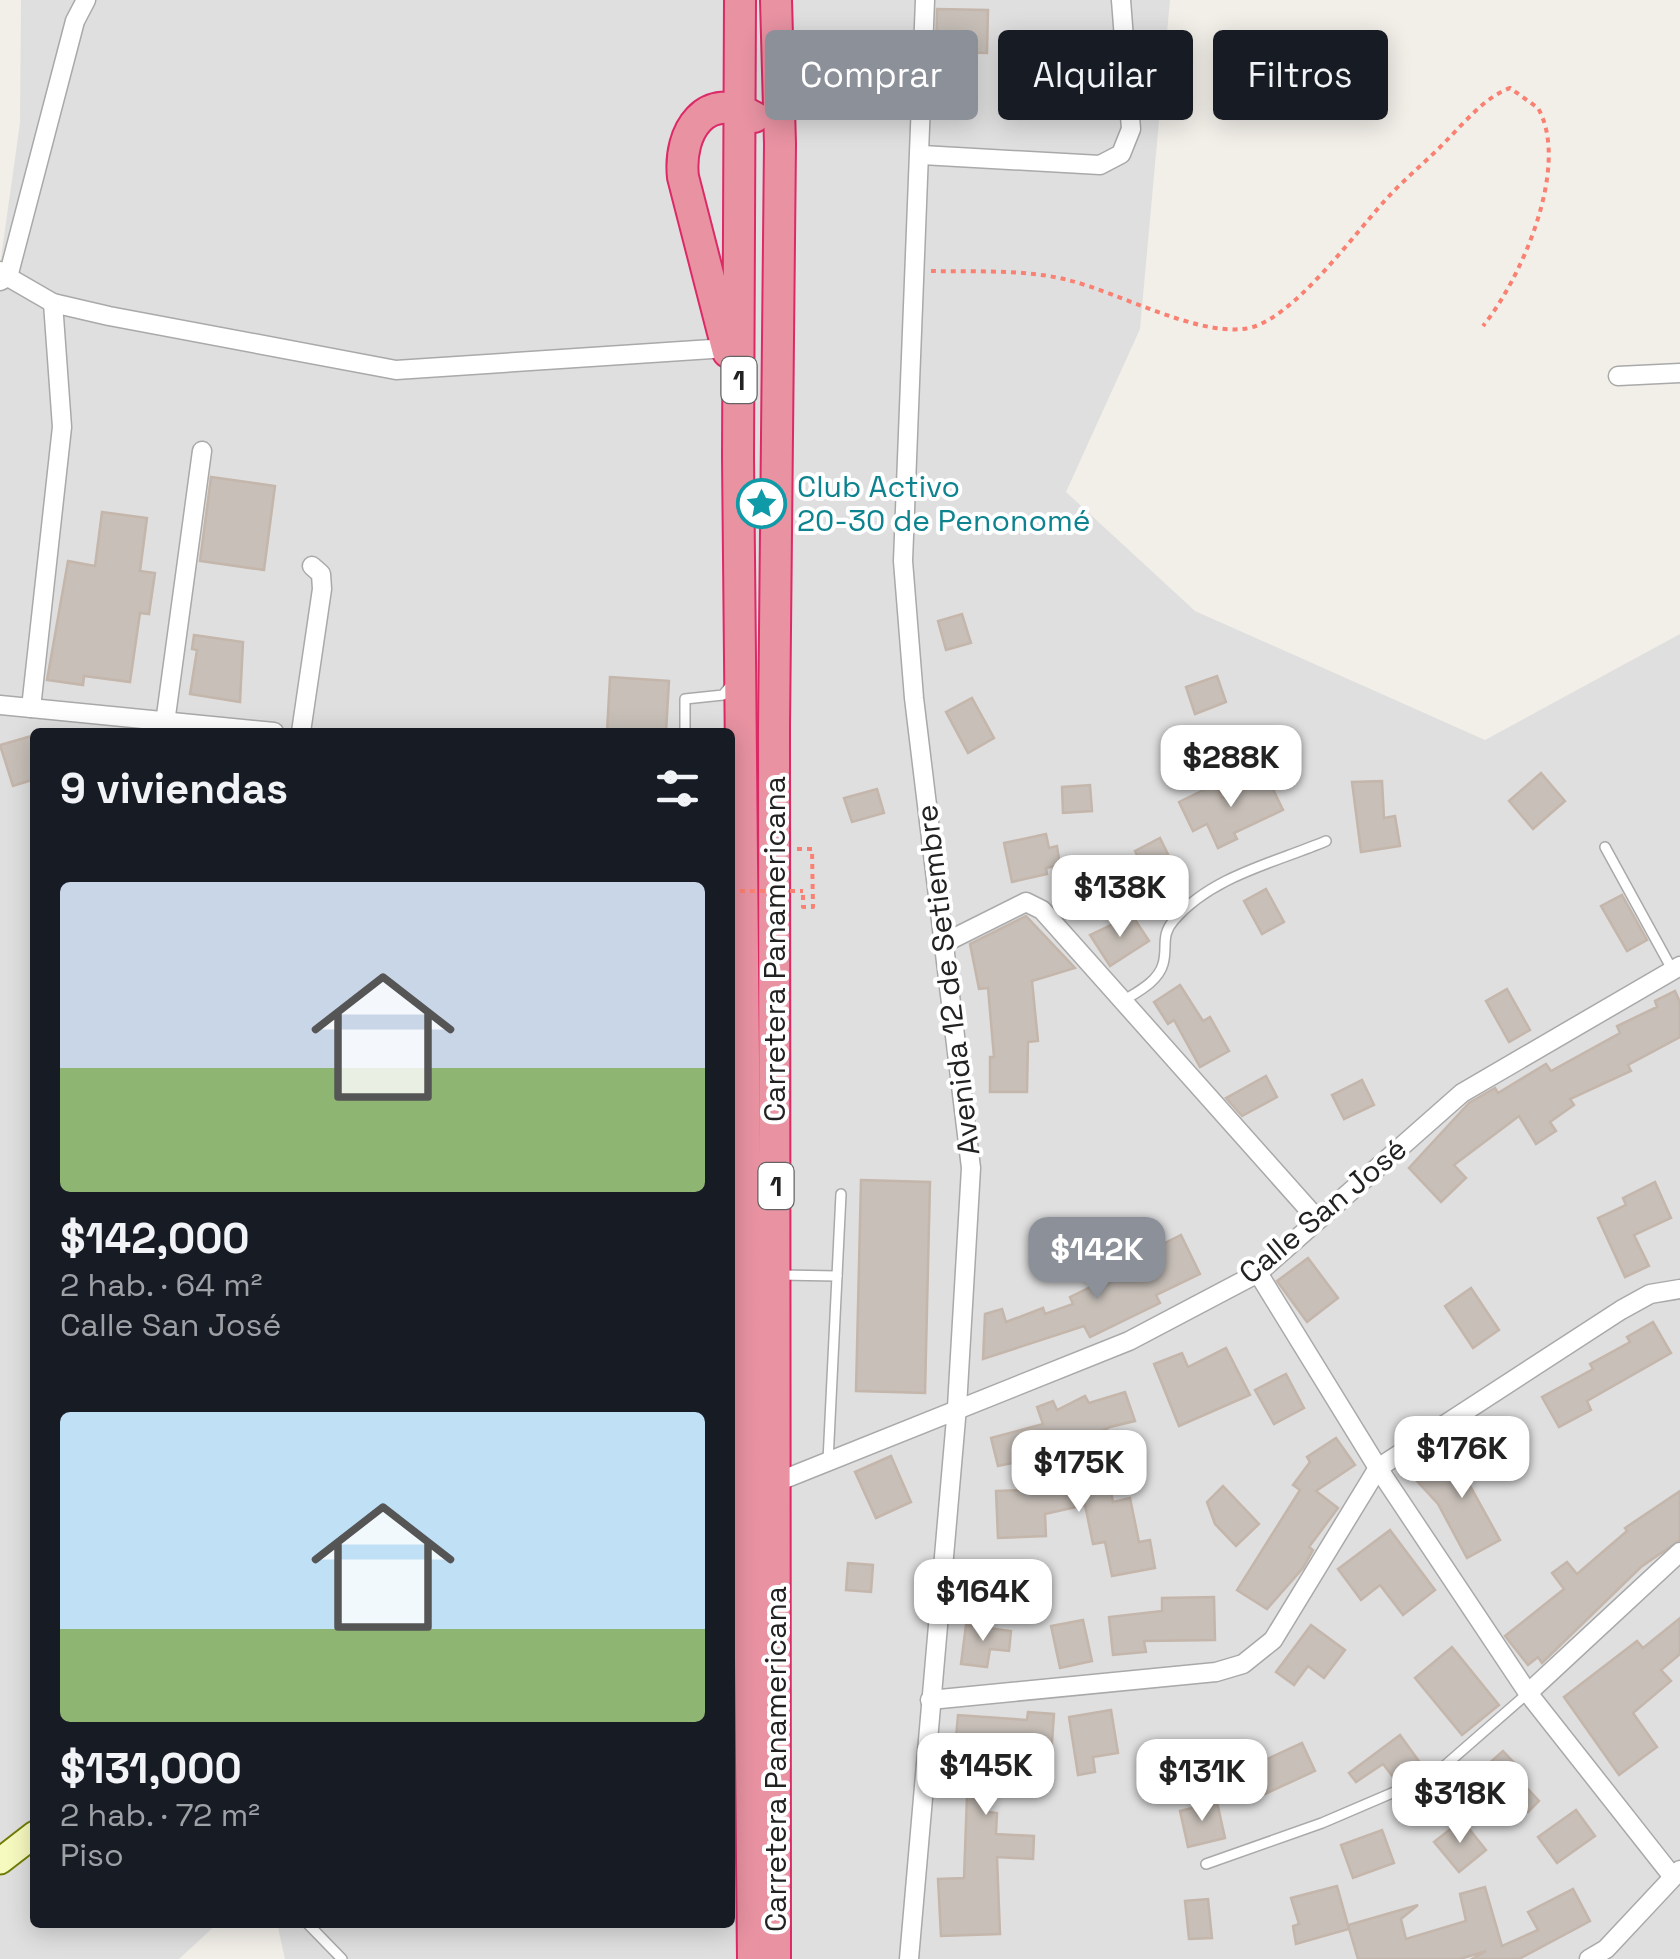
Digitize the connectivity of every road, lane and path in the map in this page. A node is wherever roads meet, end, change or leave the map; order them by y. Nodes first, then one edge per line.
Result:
1 (86, 0) edge
2 (740, 0) edge
3 (776, 0) edge
4 (926, 0) edge
5 (1121, 0) edge
6 (739, 110) junction
7 (780, 144) junction
8 (922, 156) junction
9 (917, 271) junction
10 (3, 276) edge
11 (53, 303) junction
12 (1483, 326) dead end
13 (727, 348) junction
14 (1680, 373) edge
15 (1618, 376) dead end
16 (740, 408) junction
17 (202, 452) dead end
18 (312, 566) dead end
19 (741, 672) junction
20 (0, 705) edge
21 (30, 708) junction
22 (165, 723) junction
23 (198, 728) edge
24 (302, 728) edge
25 (685, 728) edge
26 (774, 728) junction
27 (736, 762) edge
28 (1326, 841) dead end
29 (1605, 848) dead end
30 (812, 849) dead end
31 (735, 891) edge
32 (944, 944) junction
33 (1677, 968) edge
34 (1123, 1001) junction
35 (841, 1194) dead end
36 (1318, 1220) junction
37 (1258, 1273) junction
38 (776, 1275) junction
39 (837, 1276) junction
40 (1680, 1288) edge
41 (957, 1407) junction
42 (828, 1461) junction
43 (1378, 1468) junction
44 (752, 1484) edge
45 (1680, 1552) edge
46 (1528, 1692) junction
47 (930, 1700) junction
48 (30, 1838) edge
49 (0, 1861) edge
50 (1206, 1864) dead end
51 (1677, 1873) edge
52 (312, 1928) edge
53 (342, 1959) edge
54 (753, 1959) edge
55 (775, 1959) edge
56 (909, 1959) edge
57 (1589, 1959) edge

1 - 10 street
2 - 6 highway, Carretera Panamericana / 1
3 - 7 highway, Carretera Panamericana / 1
4 - 8 street, Avenida 12 de Setiembre
5 - 8 street
6 - 7 highway
6 - 13 highway
6 - 16 highway, Carretera Panamericana / 1
7 - 26 highway, Carretera Panamericana / 1
8 - 9 street, Avenida 12 de Setiembre
9 - 12 path
9 - 32 street, Avenida 12 de Setiembre
10 - 11 street
11 - 13 street
11 - 21 street
13 - 16 highway
14 - 15 street
16 - 19 highway, Carretera Panamericana / 1
17 - 22 street
18 - 24 street
19 - 25 lane
19 - 27 highway, Carretera Panamericana / 1
20 - 21 street
21 - 22 street
22 - 23 street
26 - 27 highway
26 - 38 highway, Carretera Panamericana / 1
27 - 44 highway, Carretera Panamericana / 1
28 - 34 lane
29 - 33 lane
30 - 31 path, bridge
32 - 34 street
32 - 41 street, Avenida 12 de Setiembre
33 - 36 street, Calle San José
34 - 36 street
35 - 39 lane
36 - 37 street, Calle San José
37 - 41 street, Calle San José
37 - 43 street
38 - 39 lane
38 - 44 highway, Carretera Panamericana / 1
39 - 42 lane
40 - 43 street
41 - 42 street, Calle San José
41 - 47 street, Avenida 12 de Setiembre
42 - 44 street, Calle San José
43 - 46 street
43 - 47 street
44 - 54 highway, Carretera Panamericana / 1
44 - 55 highway, Carretera Panamericana / 1
45 - 46 street
46 - 50 lane
46 - 51 street
47 - 56 street, Avenida 12 de Setiembre
48 - 49 street
51 - 57 street
52 - 53 lane

